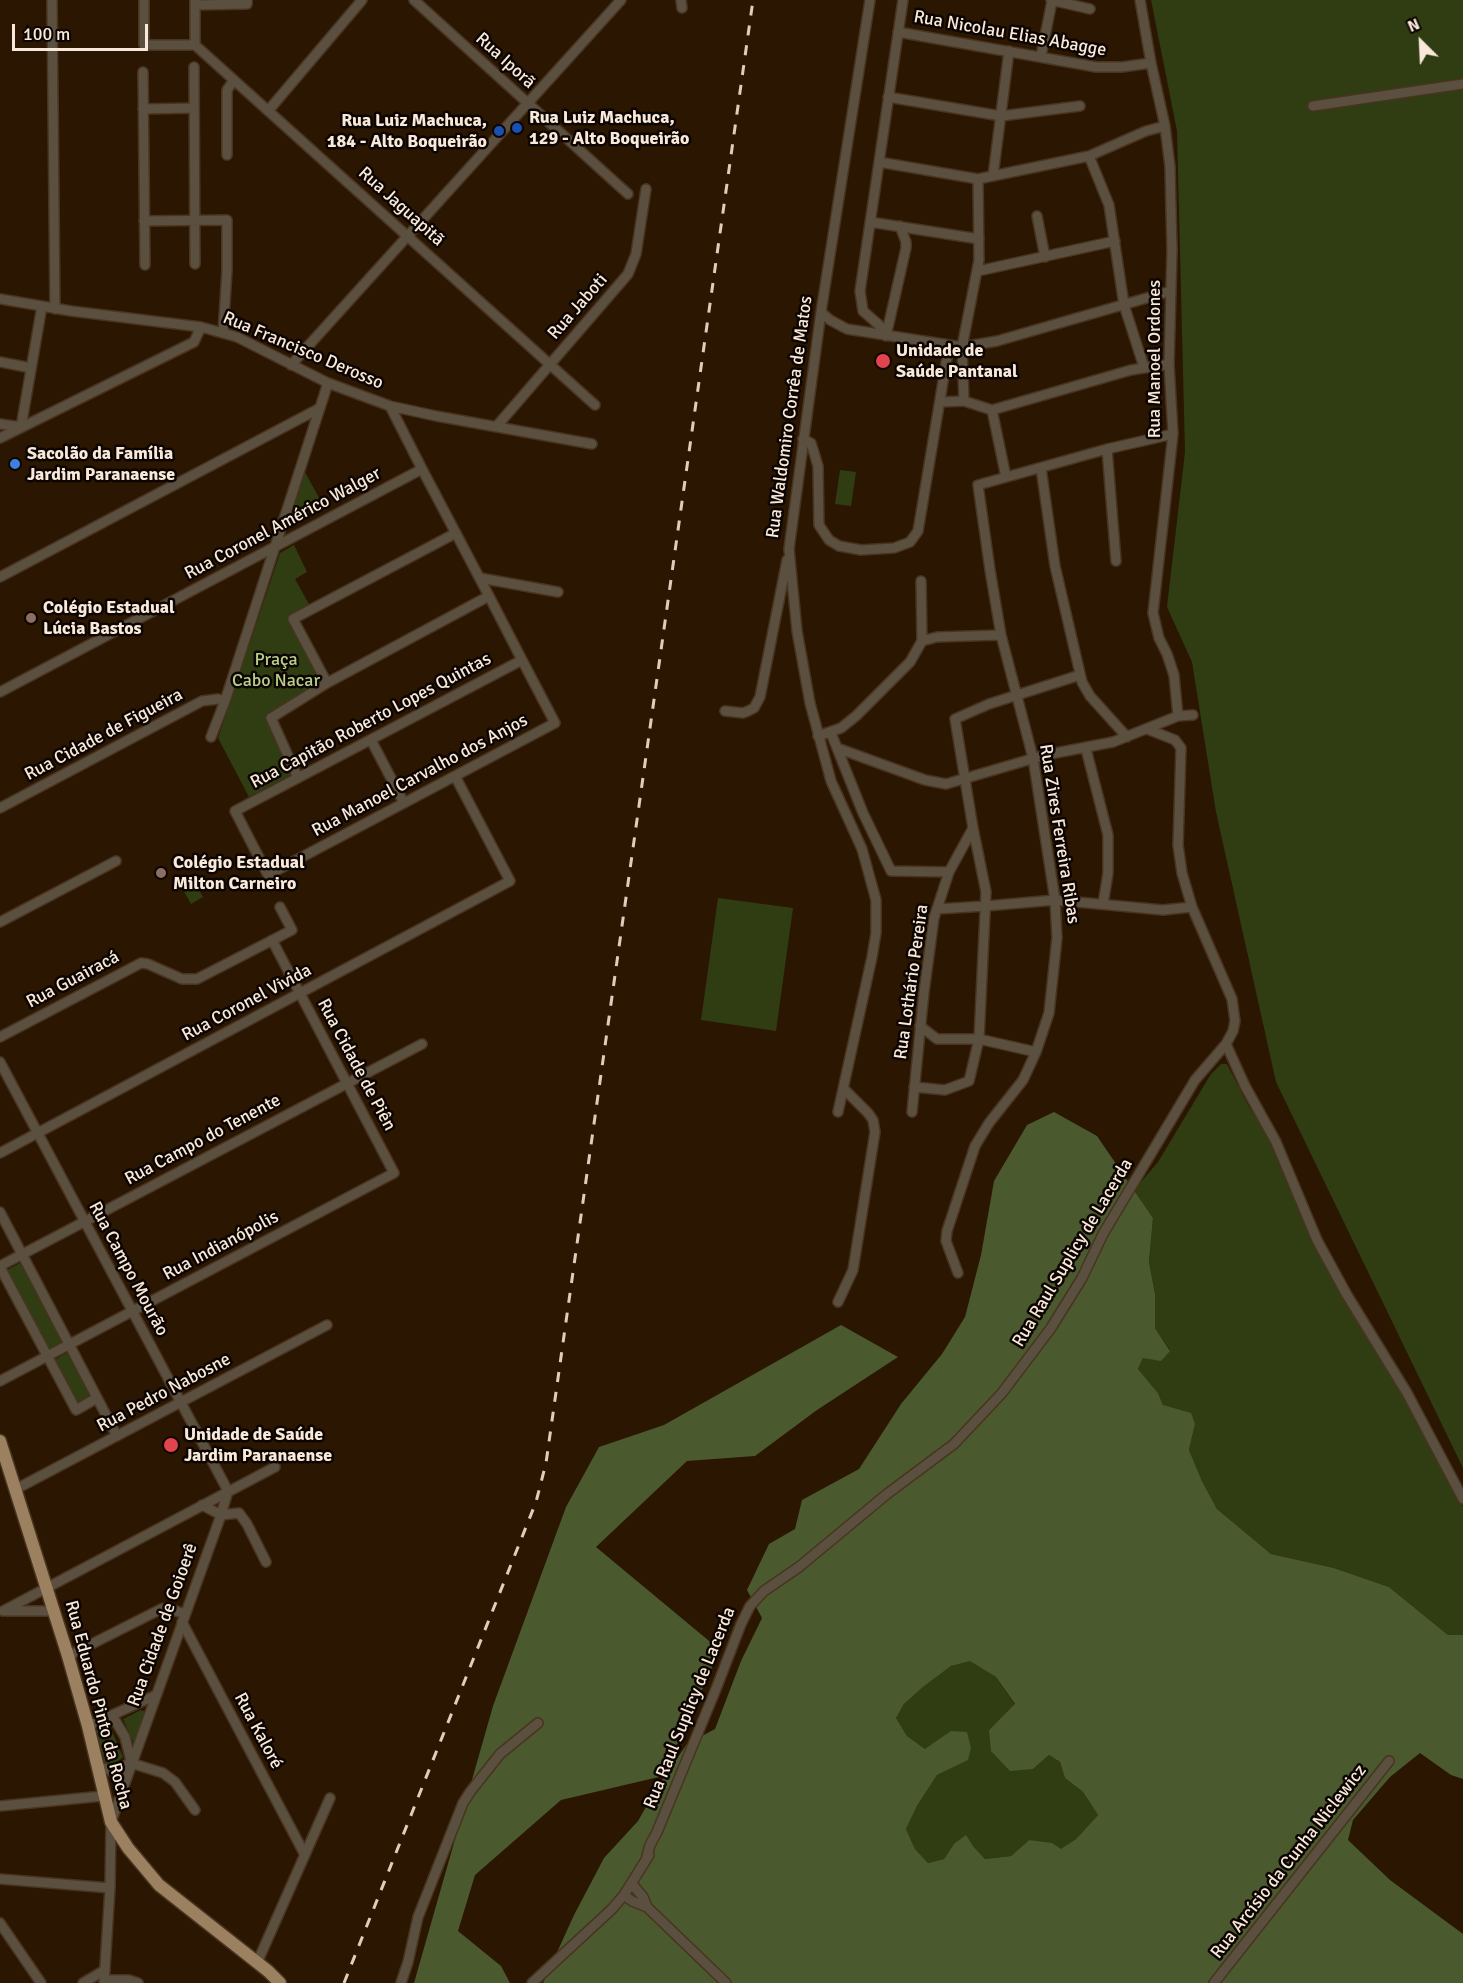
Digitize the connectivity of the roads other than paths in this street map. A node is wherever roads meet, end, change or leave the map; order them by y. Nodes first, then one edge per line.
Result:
1 (52, 0) edge
2 (144, 0) edge
3 (247, 0) edge
4 (362, 0) edge
5 (414, 0) edge
6 (621, 0) edge
7 (870, 0) edge
8 (903, 0) edge
9 (1051, 0) edge
10 (1140, 0) edge
11 (195, 2) edge
12 (1090, 9) dead end
13 (898, 32) junction
14 (195, 45) junction
15 (1009, 51) junction
16 (1041, 56) junction
17 (1151, 63) junction
18 (194, 67) dead end
19 (143, 72) dead end
20 (234, 80) junction
21 (1463, 84) edge
22 (888, 97) junction
23 (528, 103) junction
24 (1080, 106) dead end
25 (1313, 106) dead end
26 (194, 108) junction
27 (144, 109) junction
28 (268, 111) junction
29 (1001, 116) junction
30 (1165, 126) junction
31 (227, 155) dead end
32 (1089, 156) junction
33 (879, 162) junction
34 (993, 176) junction
35 (978, 179) junction
36 (646, 189) dead end
37 (628, 194) dead end
38 (1037, 216) dead end
39 (144, 221) junction
40 (195, 221) junction
41 (870, 222) junction
42 (900, 226) junction
43 (408, 236) junction
44 (979, 238) junction
45 (1116, 241) junction
46 (1045, 257) junction
47 (195, 264) dead end
48 (145, 266) dead end
49 (978, 271) junction
50 (1171, 291) junction
51 (0, 299) edge
52 (1124, 305) junction
53 (42, 306) junction
54 (55, 309) junction
55 (821, 312) junction
56 (201, 327) junction
57 (224, 333) junction
58 (886, 336) junction
59 (949, 346) junction
60 (962, 347) junction
61 (0, 362) edge
62 (551, 364) junction
63 (1169, 364) junction
64 (291, 365) junction
65 (31, 368) junction
66 (1144, 368) junction
67 (328, 382) junction
68 (964, 401) junction
69 (940, 402) junction
70 (596, 405) dead end
71 (390, 406) junction
72 (320, 408) junction
73 (992, 410) junction
74 (0, 424) edge
75 (21, 427) junction
76 (496, 427) junction
77 (1173, 434) junction
78 (0, 438) edge
79 (803, 439) junction
80 (592, 444) dead end
81 (1107, 449) junction
82 (1041, 468) junction
83 (422, 469) junction
84 (1006, 477) junction
85 (456, 533) junction
86 (274, 547) junction
87 (789, 549) junction
88 (1116, 561) dead end
89 (0, 577) edge
90 (480, 578) junction
91 (921, 581) dead end
92 (558, 592) dead end
93 (489, 596) junction
94 (1001, 635) junction
95 (922, 641) junction
96 (522, 660) junction
97 (1080, 675) junction
98 (327, 683) junction
99 (0, 692) edge
100 (1017, 694) junction
101 (225, 701) junction
102 (725, 711) dead end
103 (1193, 715) dead end
104 (1178, 716) junction
105 (1147, 729) junction
106 (831, 733) junction
107 (818, 736) junction
108 (211, 737) dead end
109 (1127, 737) junction
110 (371, 740) junction
111 (837, 747) junction
112 (1086, 749) junction
113 (1033, 758) junction
114 (455, 776) junction
115 (298, 778) junction
116 (965, 779) junction
117 (404, 803) junction
118 (0, 808) edge
119 (973, 828) junction
120 (116, 861) dead end
121 (949, 872) junction
122 (268, 874) joint
123 (1055, 900) junction
124 (1103, 904) junction
125 (986, 906) junction
126 (280, 907) dead end
127 (1192, 907) junction
128 (937, 909) junction
129 (0, 922) edge
130 (272, 940) junction
131 (300, 993) junction
132 (920, 1026) junction
133 (0, 1037) edge
134 (979, 1039) junction
135 (422, 1044) dead end
136 (1226, 1044) junction
137 (1036, 1052) junction
138 (0, 1062) edge
139 (347, 1083) junction
140 (914, 1087) junction
141 (844, 1089) junction
142 (838, 1112) dead end
143 (912, 1112) dead end
144 (38, 1133) junction
145 (0, 1153) edge
146 (394, 1173) joint
147 (0, 1212) edge
148 (85, 1222) junction
149 (22, 1255) junction
150 (0, 1267) edge
151 (958, 1273) dead end
152 (838, 1302) dead end
153 (132, 1311) junction
154 (327, 1325) dead end
155 (69, 1344) junction
156 (47, 1356) junction
157 (0, 1381) edge
158 (97, 1398) junction
159 (181, 1402) junction
160 (117, 1436) junction
161 (0, 1441) edge
162 (275, 1467) dead end
163 (16, 1489) junction
164 (228, 1491) junction
165 (1463, 1499) edge
166 (202, 1505) junction
167 (221, 1515) junction
168 (266, 1562) dead end
169 (47, 1586) junction
170 (2, 1611) edge
171 (55, 1611) junction
172 (183, 1618) junction
173 (68, 1656) junction
174 (154, 1696) junction
175 (112, 1715) junction
176 (538, 1723) dead end
177 (87, 1726) junction
178 (1389, 1761) dead end
179 (131, 1763) junction
180 (97, 1766) junction
181 (103, 1796) junction
182 (330, 1798) dead end
183 (0, 1806) edge
184 (195, 1810) dead end
185 (111, 1822) junction
186 (305, 1855) junction
187 (0, 1879) edge
188 (632, 1884) junction
189 (110, 1888) junction
190 (624, 1895) junction
191 (647, 1907) junction
192 (0, 1923) edge
193 (257, 1963) junction
194 (104, 1978) edge
195 (41, 1983) edge
196 (83, 1983) edge
197 (138, 1983) edge
198 (279, 1983) edge
199 (401, 1983) edge
200 (532, 1983) edge
201 (726, 1983) edge
202 (1214, 1983) edge

1 - 54 street
2 - 14 street
3 - 11 street
4 - 28 street
5 - 23 street, Rua Iporã
6 - 23 street
7 - 55 street, Rua Waldomiro Corrêa de Matos
8 - 13 street
9 - 12 street
9 - 16 street
10 - 17 street, Rua Manoel Ordones
11 - 14 street
13 - 15 street, Rua Nicolau Elias Abagge
13 - 22 street
14 - 20 street, Rua Jaguapitã
15 - 16 street, Rua Nicolau Elias Abagge
15 - 29 street
16 - 17 street, Rua Nicolau Elias Abagge
17 - 30 street, Rua Manoel Ordones
18 - 26 street
19 - 27 street
20 - 28 street, Rua Jaguapitã
20 - 31 street
21 - 25 street
22 - 29 street
22 - 33 street
23 - 37 street, Rua Iporã
23 - 43 street
24 - 29 street
26 - 27 street
26 - 40 street
27 - 39 street
28 - 43 street, Rua Jaguapitã
29 - 34 street
30 - 32 street
30 - 50 street, Rua Manoel Ordones
32 - 34 street
32 - 45 street
33 - 35 street
33 - 41 street
34 - 35 street
35 - 44 street
36 - 62 street, Rua Jaboti
38 - 46 street
39 - 40 street
39 - 48 street
40 - 47 street
40 - 57 street
41 - 42 street
41 - 58 street
42 - 44 street
42 - 58 street
43 - 62 street, Rua Jaguapitã
43 - 64 street
44 - 49 street
45 - 46 street
45 - 52 street
46 - 49 street
49 - 60 street
50 - 52 street
50 - 63 street, Rua Manoel Ordones
51 - 53 street, Rua Francisco Derosso
52 - 60 street
52 - 66 street
53 - 54 street, Rua Francisco Derosso
53 - 65 street
54 - 56 street, Rua Francisco Derosso
55 - 58 street
55 - 79 street, Rua Waldomiro Corrêa de Matos
56 - 57 street, Rua Francisco Derosso
56 - 75 street
57 - 64 street, Rua Francisco Derosso
58 - 59 street
59 - 60 street
59 - 69 street
60 - 68 street
61 - 65 street
62 - 70 street, Rua Jaguapitã
62 - 76 street, Rua Jaboti
63 - 66 street
63 - 77 street, Rua Manoel Ordones
64 - 67 street, Rua Francisco Derosso
65 - 75 street
66 - 73 street
67 - 71 street, Rua Francisco Derosso
67 - 72 street
68 - 69 street
68 - 73 street
69 - 79 street
71 - 76 street, Rua Francisco Derosso
71 - 83 street
72 - 86 street
72 - 89 street
73 - 84 street
74 - 75 street
75 - 78 street
76 - 80 street, Rua Francisco Derosso
77 - 81 street
77 - 104 street, Rua Manoel Ordones
79 - 87 street, Rua Waldomiro Corrêa de Matos
81 - 82 street
81 - 88 street
82 - 84 street
82 - 97 street
83 - 85 street
83 - 86 street, Rua Coronel Américo Walger
84 - 94 street, Rua Zires Ferreira Ribas
85 - 90 street
85 - 98 street
86 - 99 street, Rua Coronel Américo Walger
86 - 101 street
87 - 102 street
87 - 107 street, Rua Waldomiro Corrêa de Matos
90 - 92 street
90 - 93 street
91 - 95 street
93 - 96 street
93 - 98 street
94 - 95 street
94 - 100 street, Rua Zires Ferreira Ribas
95 - 106 street
96 - 110 street, Rua Capitão Roberto Lopes Quintas
96 - 114 street, Rua Manoel Carvalho dos Anjos
97 - 100 street
97 - 109 street
98 - 115 street
100 - 113 street, Rua Zires Ferreira Ribas
100 - 116 street
101 - 108 street
101 - 118 street, Rua Cidade de Figueira
103 - 104 street
104 - 105 street
105 - 109 street
105 - 127 street
106 - 107 street
106 - 111 street
107 - 141 street, Rua Waldomiro Corrêa de Matos
109 - 112 street
110 - 115 street, Rua Capitão Roberto Lopes Quintas
110 - 117 street
111 - 116 street
111 - 121 street
112 - 113 street
112 - 124 street
113 - 116 street
113 - 123 street, Rua Zires Ferreira Ribas
114 - 117 street, Rua Manoel Carvalho dos Anjos
114 - 131 street, Rua Coronel Vivida
115 - 122 street, Rua Capitão Roberto Lopes Quintas
116 - 119 street
117 - 122 street, Rua Manoel Carvalho dos Anjos
119 - 121 street, Rua Lothário Pereira
119 - 125 street
120 - 129 street
121 - 128 street, Rua Lothário Pereira
123 - 124 street
123 - 125 street
123 - 137 street, Rua Zires Ferreira Ribas
124 - 127 street
125 - 128 street
125 - 134 street
126 - 130 street, Rua Guairacá
127 - 136 street
128 - 132 street, Rua Lothário Pereira
130 - 131 street, Rua Cidade de Piên
130 - 133 street, Rua Guairacá
131 - 139 street, Rua Cidade de Piên
131 - 144 street, Rua Coronel Vivida
132 - 134 street
132 - 140 street, Rua Lothário Pereira
134 - 137 street
134 - 140 street
135 - 139 street, Rua Campo do Tenente
136 - 165 street
136 - 188 street, Rua Raul Suplicy de Lacerda
137 - 151 street, Rua Zires Ferreira Ribas
138 - 144 street, Rua Campo Mourão
139 - 146 street, Rua Cidade de Piên
139 - 148 street, Rua Campo do Tenente
140 - 143 street, Rua Lothário Pereira
141 - 142 street, Rua Waldomiro Corrêa de Matos
141 - 152 street
144 - 145 street, Rua Coronel Vivida
144 - 148 street, Rua Campo Mourão
146 - 153 street, Rua Indianópolis
147 - 149 street
148 - 149 street, Rua Campo do Tenente
148 - 153 street, Rua Campo Mourão
149 - 150 street, Rua Campo do Tenente
149 - 155 street
150 - 156 street
153 - 155 street, Rua Indianópolis
153 - 159 street, Rua Campo Mourão
154 - 159 street, Rua Pedro Nabosne
155 - 156 street, Rua Indianópolis
155 - 158 street
156 - 157 street, Rua Indianópolis
156 - 158 street
158 - 160 street
159 - 160 street, Rua Pedro Nabosne
159 - 164 street, Rua Campo Mourão
160 - 163 street, Rua Pedro Nabosne
161 - 163 main road, Rua Eduardo Pinto da Rocha
162 - 164 street
163 - 169 main road, Rua Eduardo Pinto da Rocha
164 - 166 street
164 - 167 street, Rua Cidade de Goioerê
166 - 167 street
166 - 169 street
167 - 168 street
167 - 172 street, Rua Cidade de Goioerê
169 - 170 street
169 - 171 main road, Rua Eduardo Pinto da Rocha
170 - 171 street
171 - 173 main road, Rua Eduardo Pinto da Rocha
172 - 173 street
172 - 174 street, Rua Cidade de Goioerê
172 - 186 street, Rua Kaloré
173 - 177 main road, Rua Eduardo Pinto da Rocha
174 - 175 street
174 - 179 street, Rua Cidade de Goioerê
175 - 177 street
175 - 179 street
176 - 199 street
177 - 180 main road, Rua Eduardo Pinto da Rocha
178 - 202 street, Rua Arcísio da Cunha Niclewicz
179 - 180 street
179 - 184 street
179 - 185 street, Rua Cidade de Goioerê
180 - 181 main road, Rua Eduardo Pinto da Rocha
181 - 183 street
181 - 185 main road, Rua Eduardo Pinto da Rocha
182 - 186 street
185 - 189 street, Rua Cidade de Goioerê
185 - 193 main road, Rua Eduardo Pinto da Rocha
186 - 193 street
187 - 189 street
188 - 190 street, Rua Raul Suplicy de Lacerda
188 - 191 street
189 - 194 street, Rua Cidade de Goioerê
190 - 191 street
190 - 200 street, Rua Raul Suplicy de Lacerda
191 - 201 street
192 - 195 street
193 - 198 main road, Rua Eduardo Pinto da Rocha
194 - 196 street
194 - 197 street

